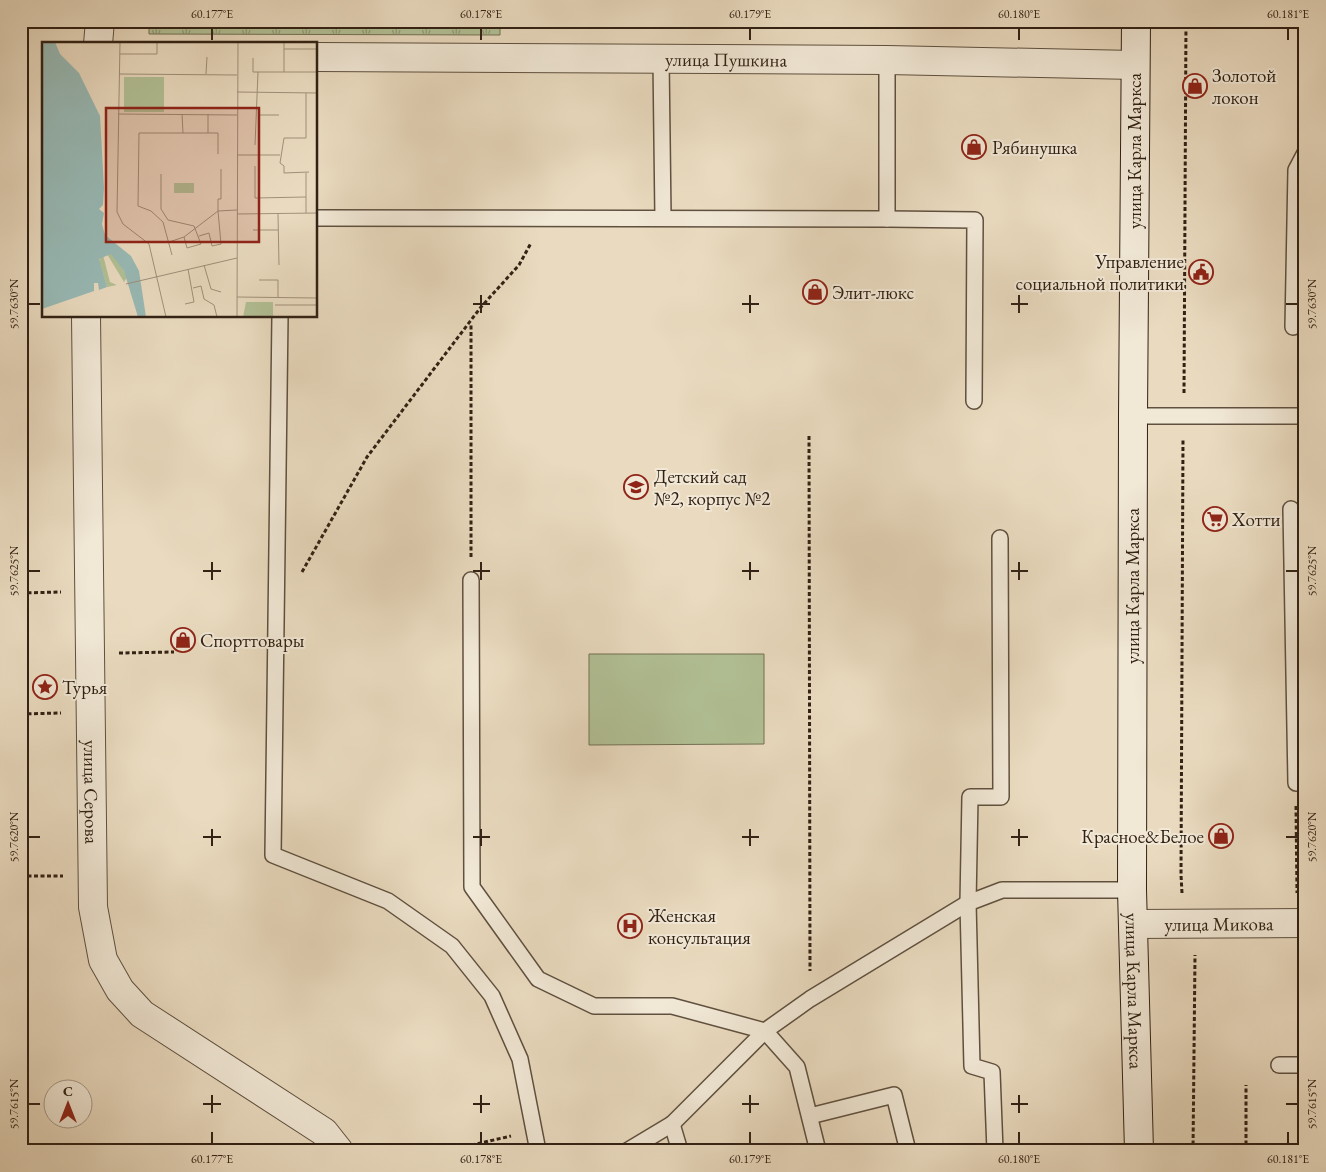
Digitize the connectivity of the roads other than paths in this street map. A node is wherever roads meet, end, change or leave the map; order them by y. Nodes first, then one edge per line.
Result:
1 (100, 21) edge
2 (1136, 21) edge
3 (98, 42) edge
4 (318, 57) edge
5 (661, 59) junction
6 (887, 60) junction
7 (1135, 65) junction
8 (1305, 153) edge
9 (318, 218) edge
10 (663, 218) junction
11 (887, 219) junction
12 (86, 318) edge
13 (280, 318) edge
14 (1293, 327) dead end
15 (974, 401) dead end
16 (1133, 416) junction
17 (1305, 416) edge
18 (1292, 509) dead end
19 (1000, 538) dead end
20 (471, 580) road end
21 (1300, 783) edge
22 (1132, 890) junction
23 (968, 903) junction
24 (1301, 923) edge
25 (1133, 924) junction
26 (765, 1031) junction
27 (1279, 1065) dead end
28 (1305, 1065) edge
29 (810, 1116) junction
30 (672, 1124) junction
31 (339, 1151) edge
32 (538, 1151) edge
33 (627, 1151) edge
34 (680, 1151) edge
35 (818, 1151) edge
36 (908, 1151) edge
37 (995, 1151) edge
38 (1139, 1151) edge

1 - 3 street
2 - 7 street, улица Карла Маркса
4 - 5 street, улица Пушкина
5 - 6 street, улица Пушкина
5 - 10 lane
6 - 7 street, улица Пушкина
6 - 11 lane
7 - 16 street, улица Карла Маркса
8 - 14 lane
9 - 10 lane
10 - 11 lane
11 - 15 lane
12 - 31 street, улица Серова
13 - 32 lane
16 - 17 lane
16 - 22 street, улица Карла Маркса
18 - 21 lane
19 - 23 lane
20 - 26 lane
22 - 23 lane
22 - 25 street, улица Карла Маркса
23 - 26 lane
23 - 37 lane
24 - 25 street, улица Микова
25 - 38 street, улица Карла Маркса
26 - 29 lane
26 - 30 lane
27 - 28 lane
29 - 35 lane
29 - 36 lane
30 - 33 lane
30 - 34 lane

